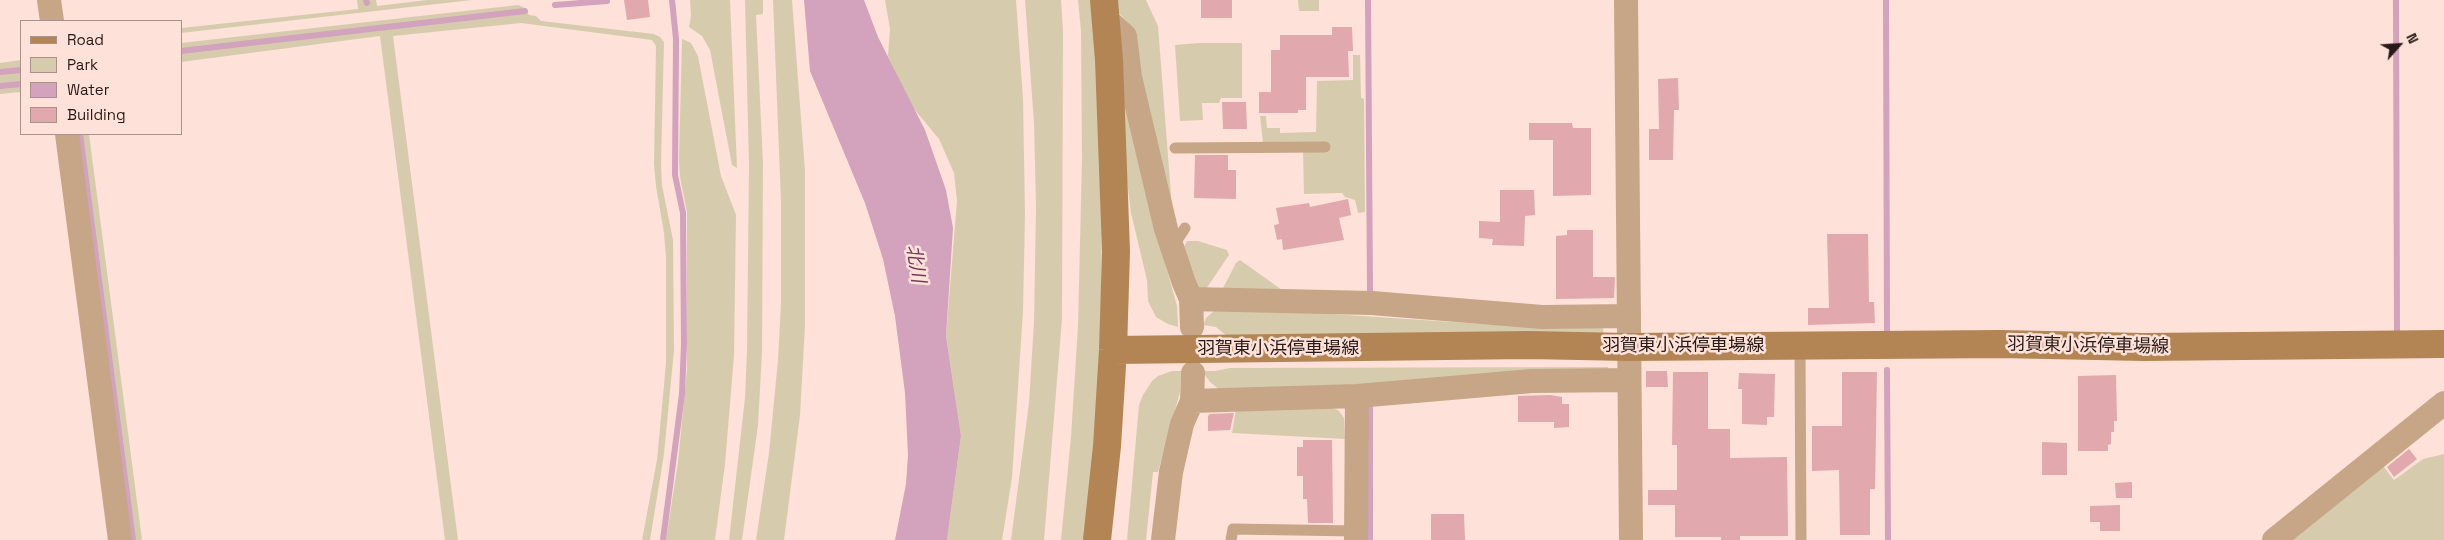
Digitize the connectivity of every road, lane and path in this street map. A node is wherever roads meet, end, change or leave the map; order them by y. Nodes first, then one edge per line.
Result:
1 (49, 0) edge
2 (1626, 0) edge
3 (1105, 9) edge
4 (52, 20) edge
5 (66, 135) edge
6 (1325, 147) dead end
7 (1175, 148) dead end
8 (1192, 299) junction
9 (1628, 316) junction
10 (1192, 327) dead end
11 (2444, 344) edge
12 (1800, 346) junction
13 (1628, 347) junction
14 (1113, 350) junction
15 (1194, 373) dead end
16 (1629, 380) junction
17 (1357, 396) junction
18 (1192, 401) junction
19 (2444, 403) edge
20 (1356, 536) edge
21 (120, 540) edge
22 (1097, 540) edge
23 (1163, 540) edge
24 (1231, 540) edge
25 (1631, 540) edge
26 (1801, 540) edge
27 (2274, 540) edge

1 - 4 street
2 - 9 street
3 - 8 street
3 - 14 main road
5 - 21 street
6 - 7 lane
8 - 9 street
8 - 10 street
9 - 13 street
11 - 12 main road, 羽賀東小浜停車場線
12 - 13 main road, 羽賀東小浜停車場線
12 - 26 lane
13 - 14 main road, 羽賀東小浜停車場線
13 - 16 street
14 - 22 main road
15 - 18 street
16 - 17 street
16 - 25 street
17 - 18 street
17 - 20 street
18 - 23 street
19 - 27 street
20 - 24 lane

